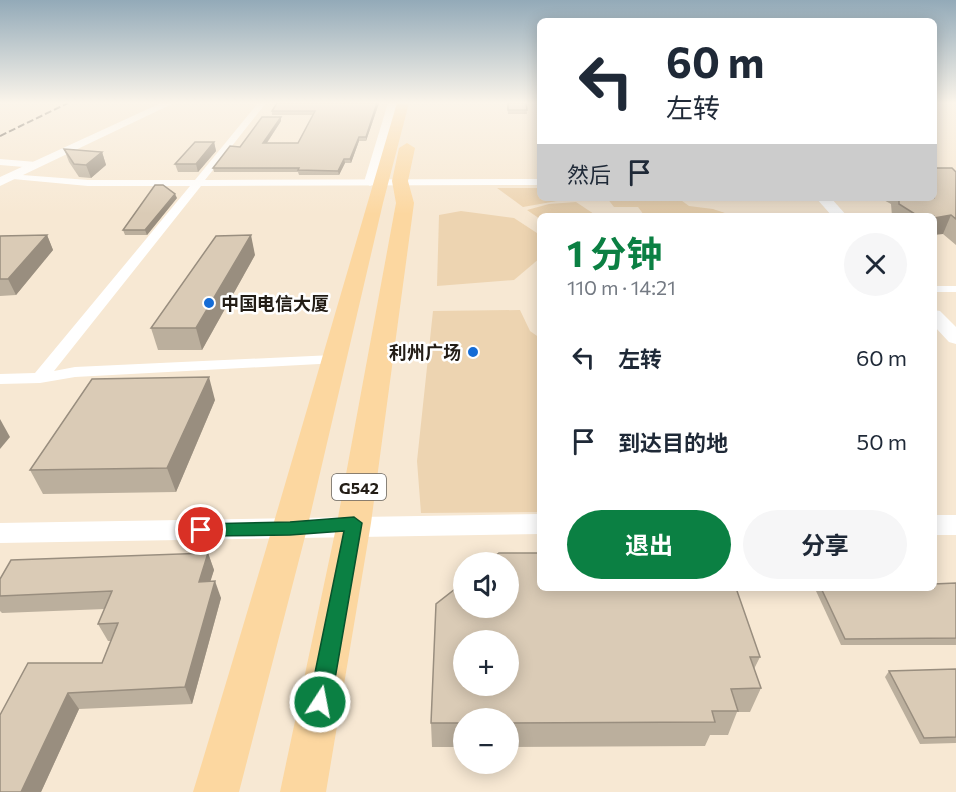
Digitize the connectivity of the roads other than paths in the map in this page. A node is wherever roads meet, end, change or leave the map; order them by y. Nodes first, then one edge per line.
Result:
1 (90, 140) edge
2 (233, 140) edge
3 (389, 140) edge
4 (394, 140) edge
5 (401, 140) edge
6 (0, 162) edge
7 (36, 165) junction
8 (13, 176) junction
9 (0, 182) edge
10 (199, 182) junction
11 (384, 182) junction
12 (537, 182) edge
13 (825, 201) edge
14 (837, 213) edge
15 (937, 289) edge
16 (956, 289) edge
17 (937, 318) edge
18 (956, 338) edge
19 (333, 360) junction
20 (40, 378) junction
21 (0, 379) edge
22 (354, 523) junction
23 (537, 524) edge
24 (937, 525) edge
25 (956, 525) edge
26 (290, 529) junction
27 (0, 533) edge
28 (216, 792) edge
29 (303, 792) edge

1 - 7 street
2 - 10 street
3 - 11 street
4 - 11 highway, G542
5 - 11 highway, G542
6 - 7 street
7 - 8 street
8 - 9 street
8 - 10 street
10 - 11 street
10 - 20 street
11 - 12 street
11 - 19 highway, G542
11 - 22 highway, G542
13 - 14 street
15 - 16 street
17 - 18 street
19 - 20 street
19 - 26 highway, G542
20 - 21 street
22 - 23 street
22 - 26 street
22 - 29 highway, G542
24 - 25 street
26 - 27 street
26 - 28 highway, G542

